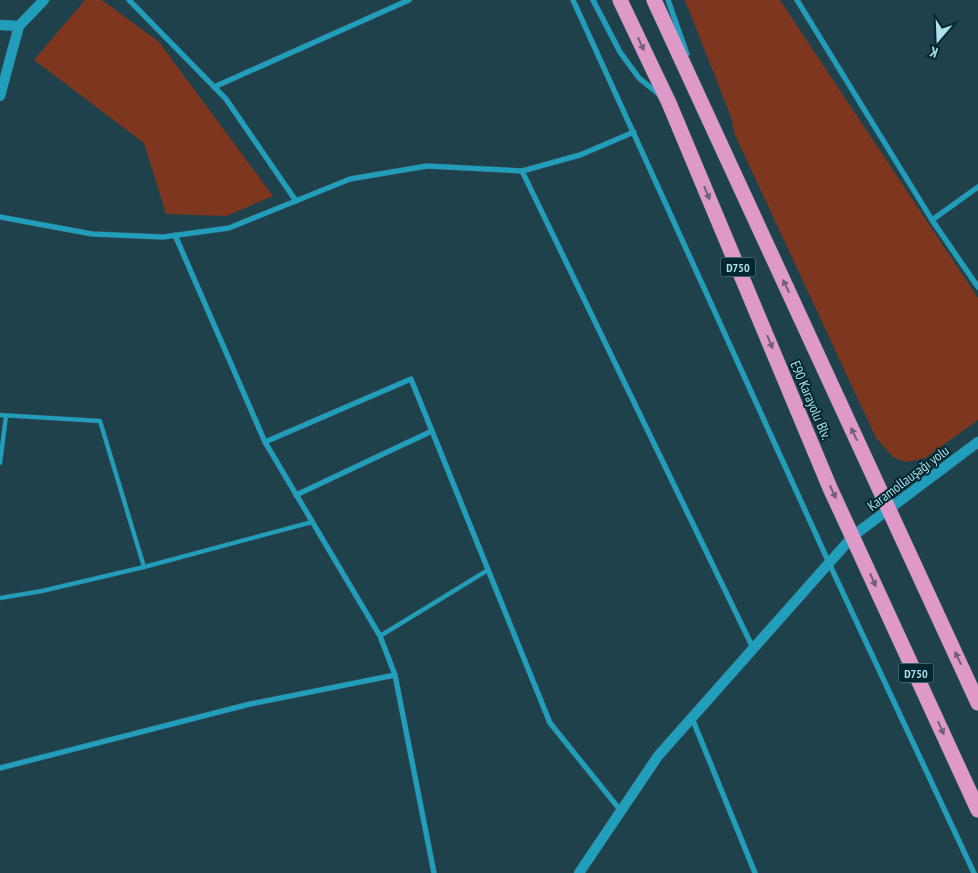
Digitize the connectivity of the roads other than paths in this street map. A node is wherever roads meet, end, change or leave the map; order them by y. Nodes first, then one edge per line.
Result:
1 (44, 0) edge
2 (129, 0) edge
3 (409, 0) edge
4 (573, 0) edge
5 (593, 0) edge
6 (620, 0) edge
7 (654, 0) edge
8 (668, 0) edge
9 (797, 0) edge
10 (0, 25) edge
11 (19, 26) junction
12 (214, 87) junction
13 (0, 96) edge
14 (669, 103) junction
15 (709, 118) junction
16 (634, 132) junction
17 (522, 171) junction
18 (978, 187) edge
19 (296, 201) junction
20 (0, 217) edge
21 (932, 220) junction
22 (175, 235) junction
23 (978, 287) edge
24 (0, 415) edge
25 (6, 416) junction
26 (432, 431) junction
27 (265, 442) junction
28 (978, 442) edge
29 (0, 464) edge
30 (296, 495) junction
31 (889, 510) junction
32 (312, 522) junction
33 (853, 536) junction
34 (829, 563) junction
35 (144, 567) junction
36 (488, 570) junction
37 (0, 598) edge
38 (380, 636) junction
39 (754, 648) junction
40 (395, 675) junction
41 (978, 702) edge
42 (692, 718) junction
43 (0, 768) edge
44 (978, 810) edge
45 (621, 811) junction
46 (583, 871) edge
47 (434, 873) edge
48 (755, 873) edge
49 (974, 873) edge

1 - 11 street
2 - 12 street
3 - 12 street
4 - 16 street
5 - 14 street
6 -> 14 highway, E90 Karayolu Blv. / D750
7 - 15 highway, E90 Karayolu Blv. / D750
8 - 15 street
9 - 21 street
10 - 11 street
11 - 13 street
12 - 19 street
14 -> 33 highway, E90 Karayolu Blv. / D750
31 -> 15 highway, E90 Karayolu Blv. / D750
16 - 17 street
16 - 34 street
17 - 19 street
17 - 39 street
18 - 21 street
19 - 22 street
20 - 22 street
21 - 23 street
22 - 27 street
24 - 25 lane
25 - 29 lane
25 - 35 lane
26 - 27 street
26 - 30 street
26 - 36 street
27 - 30 street
28 - 31 street, Karamollauşağı yolu
30 - 32 street
31 - 33 street, Karamollauşağı yolu
41 -> 31 highway, E90 Karayolu Blv. / D750
32 - 35 lane
32 - 38 street
33 - 34 street, Karamollauşağı yolu
33 -> 44 highway, E90 Karayolu Blv. / D750
34 - 39 street, Karamollauşağı yolu
34 - 49 street
35 - 37 lane
36 - 38 lane
36 - 45 street
38 - 40 street
39 - 42 street, Karamollauşağı yolu
40 - 43 street
40 - 47 street
42 - 45 street, Karamollauşağı yolu
42 - 48 street
45 - 46 street, Karamollauşağı yolu

